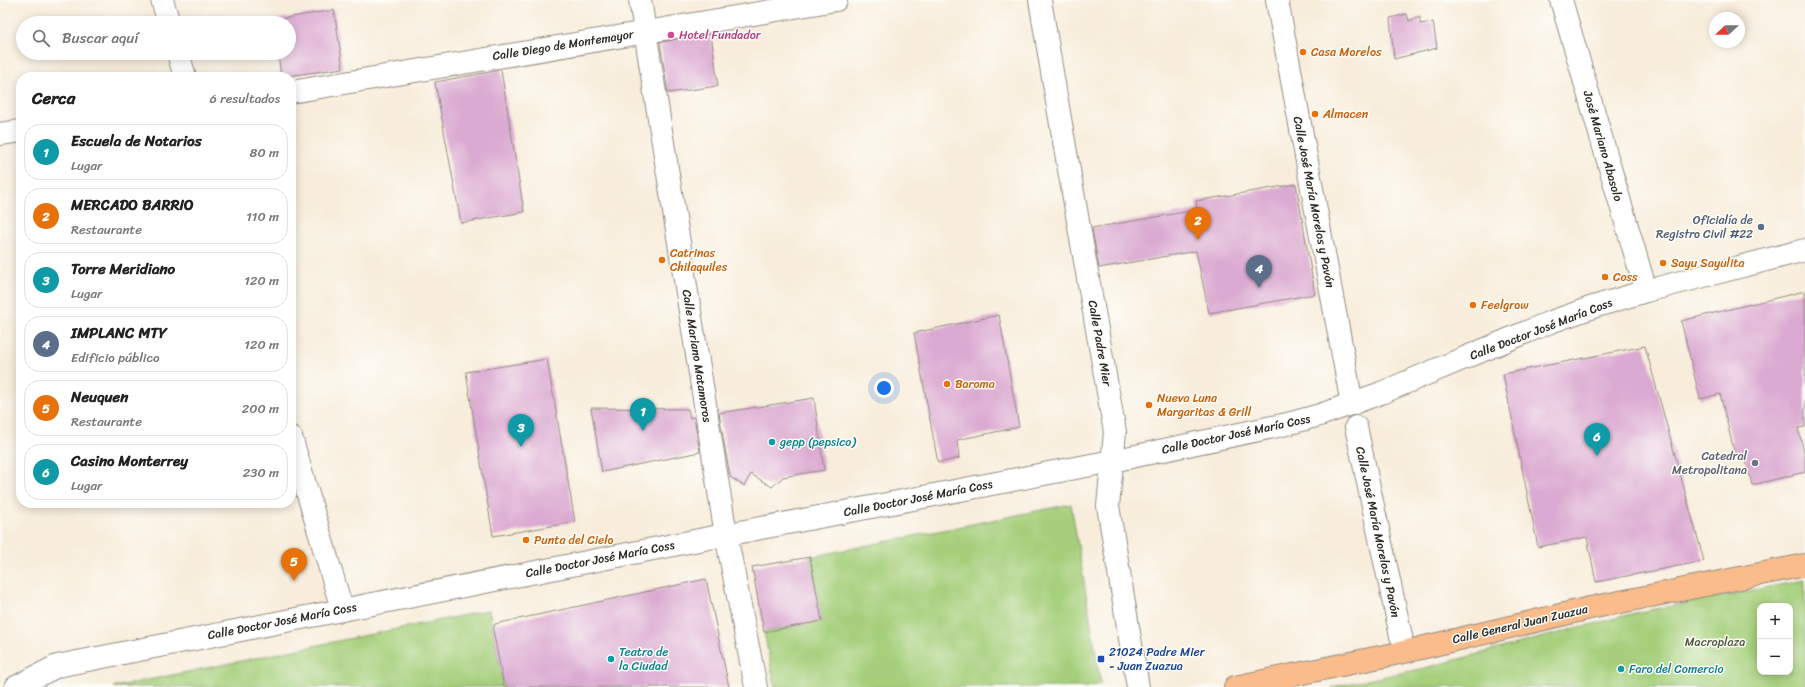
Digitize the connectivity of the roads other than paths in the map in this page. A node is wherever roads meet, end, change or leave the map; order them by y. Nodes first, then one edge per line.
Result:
1 (162, 0) edge
2 (640, 0) edge
3 (836, 0) edge
4 (1040, 0) edge
5 (1277, 0) edge
6 (1561, 0) edge
7 (167, 16) edge
8 (645, 32) junction
9 (180, 60) edge
10 (184, 72) edge
11 (296, 91) edge
12 (16, 132) edge
13 (0, 134) edge
14 (1805, 250) edge
15 (1646, 291) junction
16 (1352, 404) junction
17 (1356, 428) dead end
18 (296, 454) edge
19 (1112, 461) junction
20 (726, 535) junction
21 (1805, 565) edge
22 (342, 609) junction
23 (1401, 636) dead end
24 (16, 687) edge
25 (756, 687) edge
26 (1138, 687) edge
27 (1235, 687) edge

1 - 7 street
2 - 8 street, Calle Mariano Matamoros
3 - 8 street, Calle Diego de Montemayor
4 - 19 street, Calle Padre Mier
5 - 16 street, Calle José María Morelos y Pavón
6 - 15 street, José Mariano Abasolo
8 - 11 street, Calle Diego de Montemayor
8 - 20 street, Calle Mariano Matamoros
9 - 10 street
12 - 13 street
14 - 15 street, Calle Doctor José María Coss
15 - 16 street, Calle Doctor José María Coss
16 - 19 street, Calle Doctor José María Coss
17 - 23 street, Calle José María Morelos y Pavón
18 - 22 street
19 - 20 street, Calle Doctor José María Coss
19 - 26 street, Calle Padre Mier
20 - 22 street, Calle Doctor José María Coss
20 - 25 street, Calle Mariano Matamoros
21 - 27 main road, Calle General Juan Zuazua
22 - 24 street, Calle Doctor José María Coss

